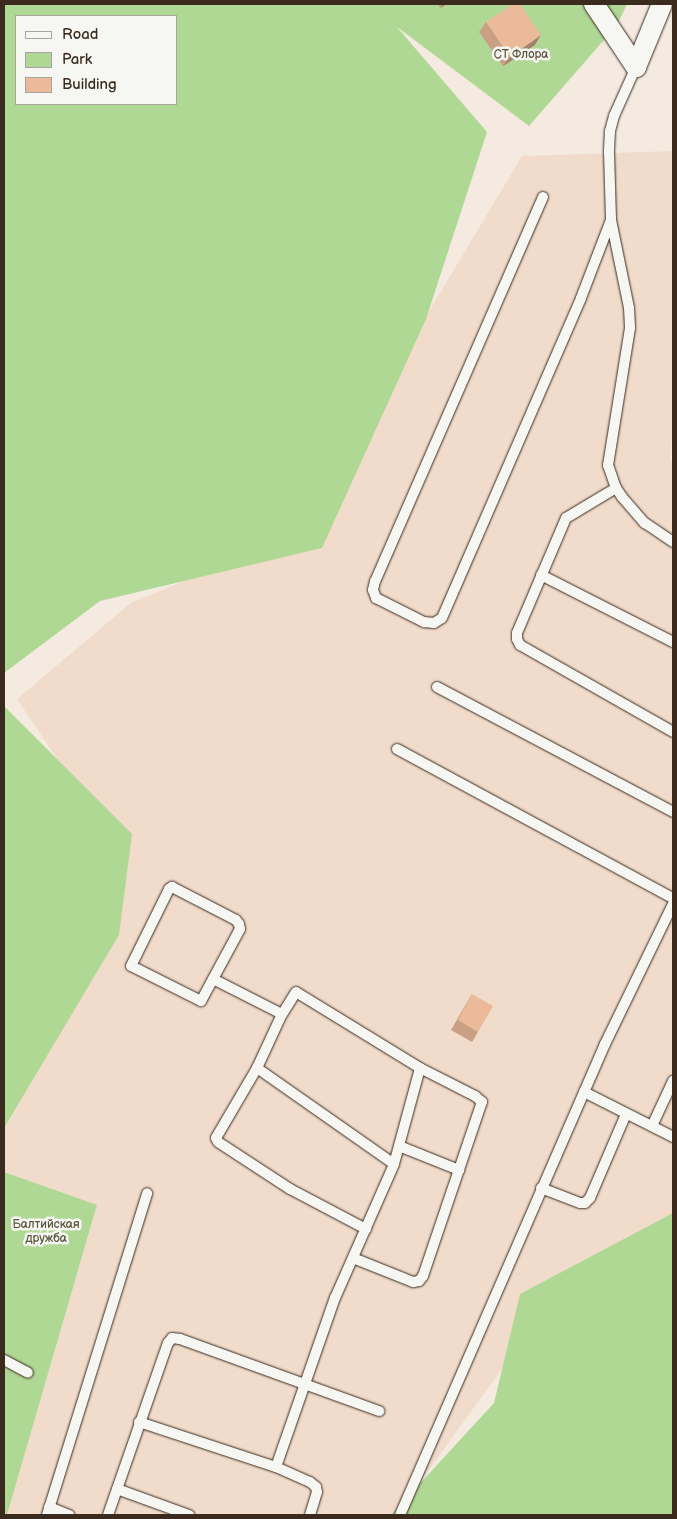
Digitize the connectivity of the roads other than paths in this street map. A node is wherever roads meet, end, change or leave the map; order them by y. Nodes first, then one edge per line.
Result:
1 (594, 4) edge
2 (662, 4) edge
3 (636, 67) junction
4 (543, 197) dead end
5 (611, 220) junction
6 (616, 488) junction
7 (673, 542) edge
8 (541, 575) junction
9 (673, 642) edge
10 (437, 687) dead end
11 (673, 732) edge
12 (397, 749) dead end
13 (673, 812) edge
14 (673, 898) edge
15 (673, 904) edge
16 (213, 979) junction
17 (282, 1014) junction
18 (258, 1068) junction
19 (420, 1068) junction
20 (673, 1080) edge
21 (584, 1092) junction
22 (626, 1114) junction
23 (652, 1126) junction
24 (673, 1137) edge
25 (399, 1146) junction
26 (394, 1164) junction
27 (459, 1170) junction
28 (542, 1188) junction
29 (147, 1193) dead end
30 (366, 1229) junction
31 (353, 1258) junction
32 (4, 1360) edge
33 (28, 1373) dead end
34 (304, 1385) junction
35 (378, 1411) dead end
36 (139, 1422) junction
37 (276, 1467) junction
38 (117, 1489) junction
39 (48, 1511) edge
40 (69, 1515) edge
41 (108, 1515) edge
42 (189, 1515) edge
43 (310, 1515) edge
44 (400, 1515) edge

1 - 3 street
2 - 3 street
3 - 5 lane
4 - 5 lane
5 - 6 lane
6 - 7 lane
6 - 8 lane
8 - 9 lane
8 - 11 lane
10 - 13 lane
12 - 14 lane
15 - 21 lane
16 - 16 lane
16 - 17 lane
17 - 18 lane
17 - 19 lane
18 - 26 lane
18 - 30 lane
19 - 25 lane
19 - 27 lane
20 - 23 lane
21 - 22 lane
21 - 28 lane
22 - 23 lane
22 - 28 lane
23 - 24 lane
25 - 26 lane
25 - 27 lane
26 - 30 lane
27 - 31 lane
28 - 44 lane
29 - 39 lane
30 - 31 lane
31 - 34 lane
32 - 33 lane
34 - 35 lane
34 - 36 lane
34 - 37 lane
36 - 37 lane
36 - 38 lane
37 - 43 lane
38 - 41 lane
38 - 42 lane
39 - 40 lane

